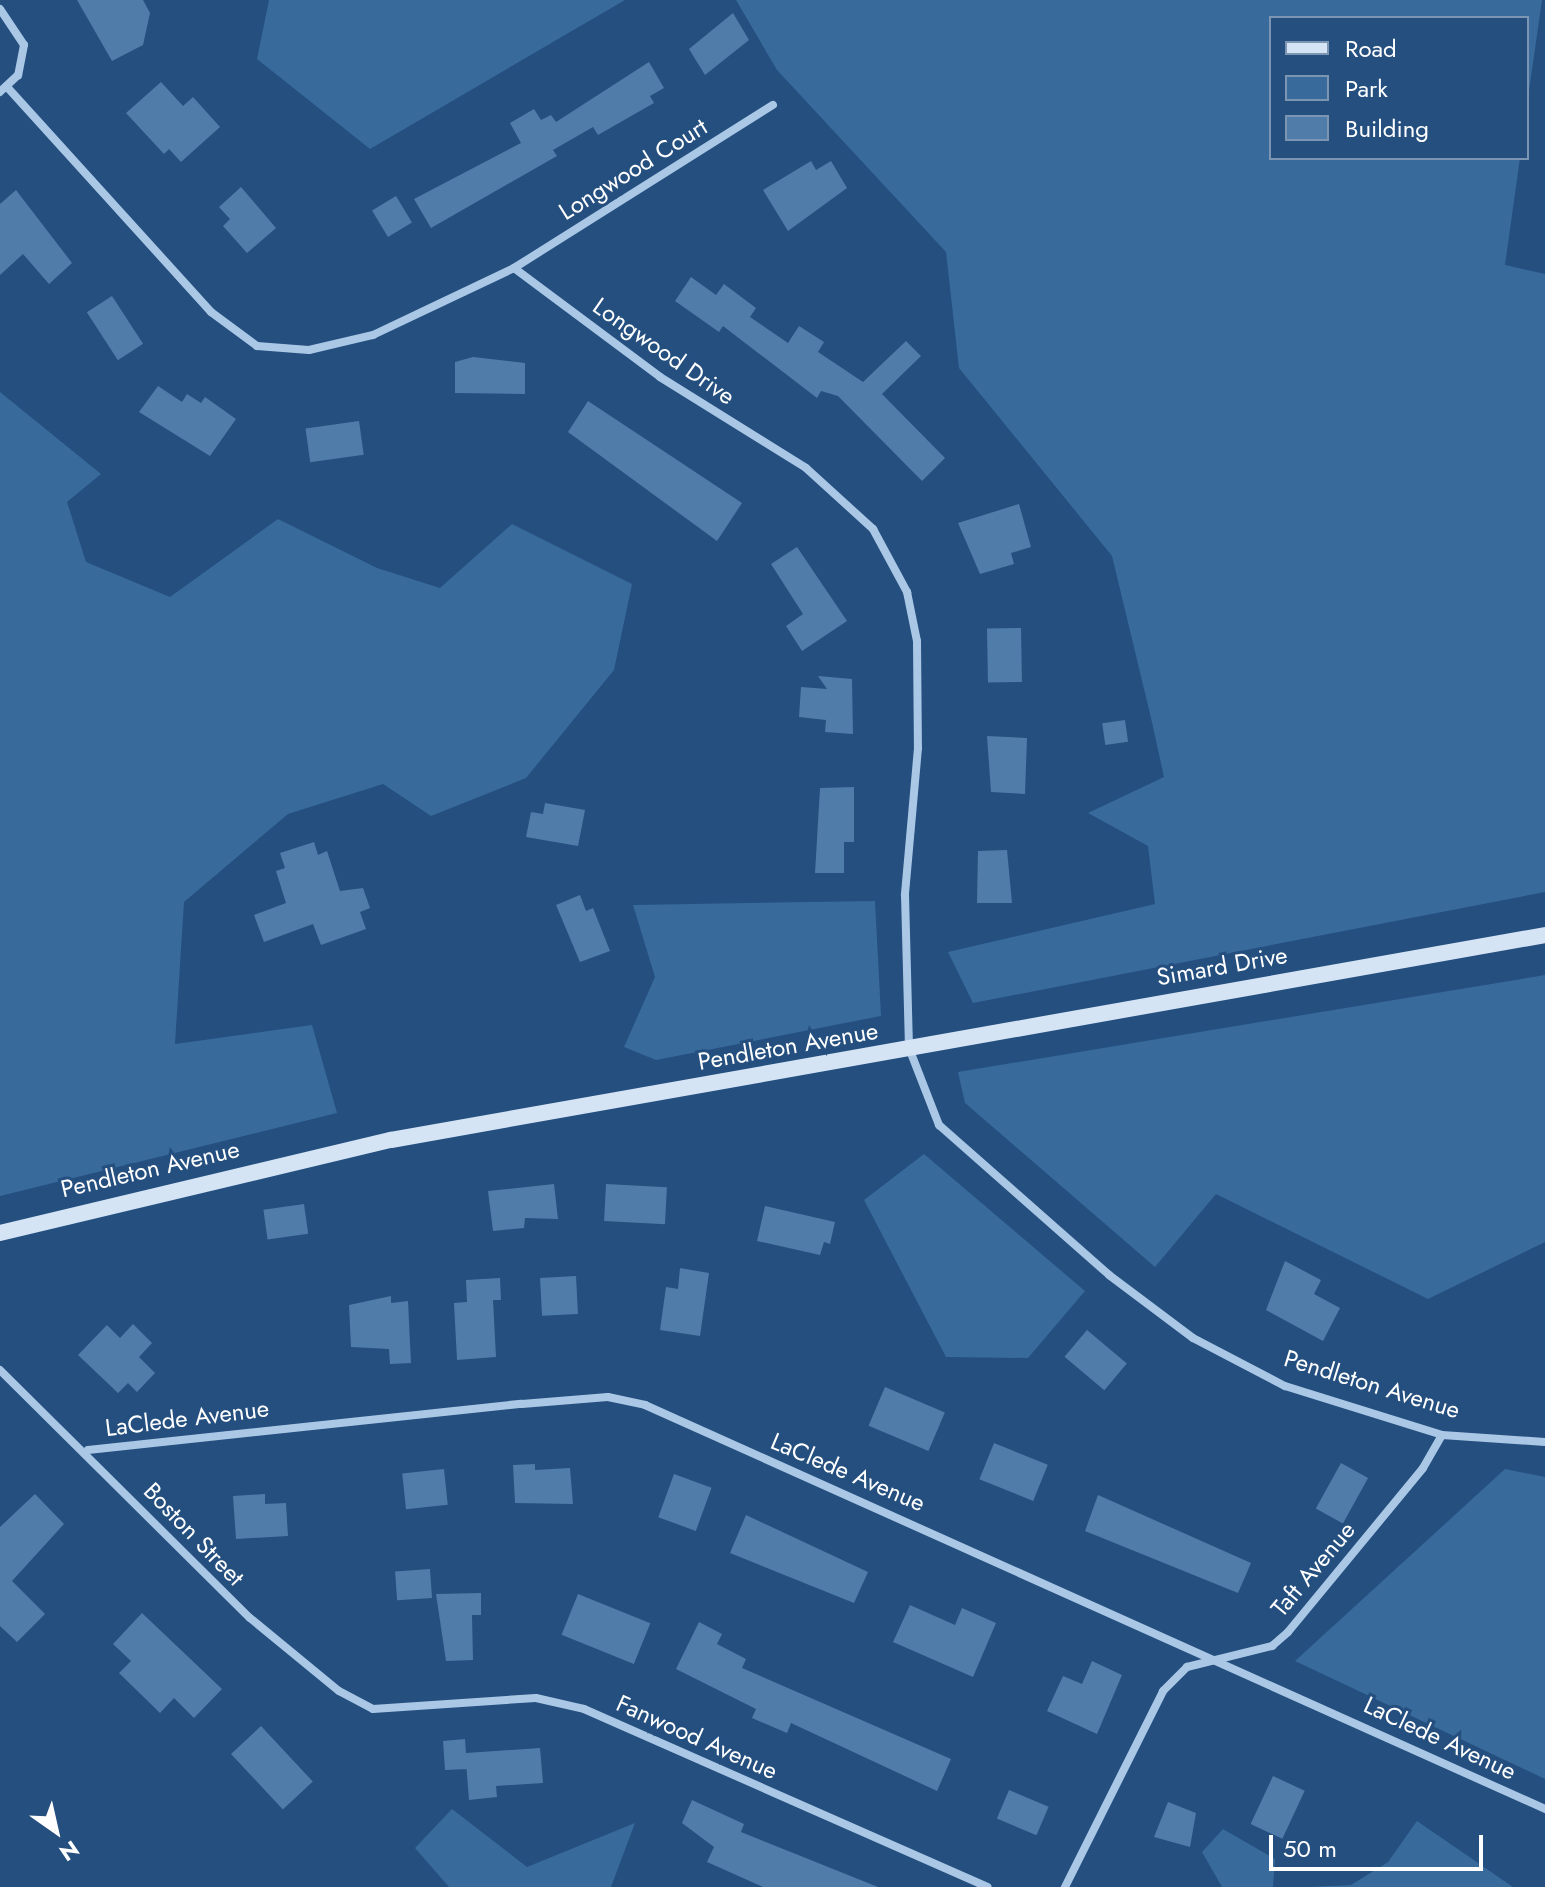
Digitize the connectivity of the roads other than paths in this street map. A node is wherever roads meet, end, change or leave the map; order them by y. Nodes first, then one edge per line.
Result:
1 (0, 9) edge
2 (4, 90) edge
3 (773, 105) dead end
4 (514, 268) junction
5 (1545, 935) edge
6 (909, 1048) junction
7 (0, 1233) edge
8 (0, 1370) edge
9 (1442, 1435) junction
10 (1545, 1442) edge
11 (88, 1450) junction
12 (1218, 1657) junction
13 (373, 1709) joint
14 (1545, 1809) edge
15 (988, 1887) edge
16 (1065, 1887) edge

1 - 2 street
2 - 4 street
3 - 4 street, Longwood Court
4 - 6 street, Longwood Drive
5 - 6 street, Simard Drive
6 - 7 street, Pendleton Avenue
6 - 9 street, Pendleton Avenue
8 - 11 street, Boston Street
9 - 10 street, Pendleton Avenue
9 - 12 street, Taft Avenue
11 - 12 street, LaClede Avenue
11 - 13 street, Boston Street
12 - 14 street, LaClede Avenue
12 - 16 street, Taft Avenue
13 - 15 street, Fanwood Avenue

